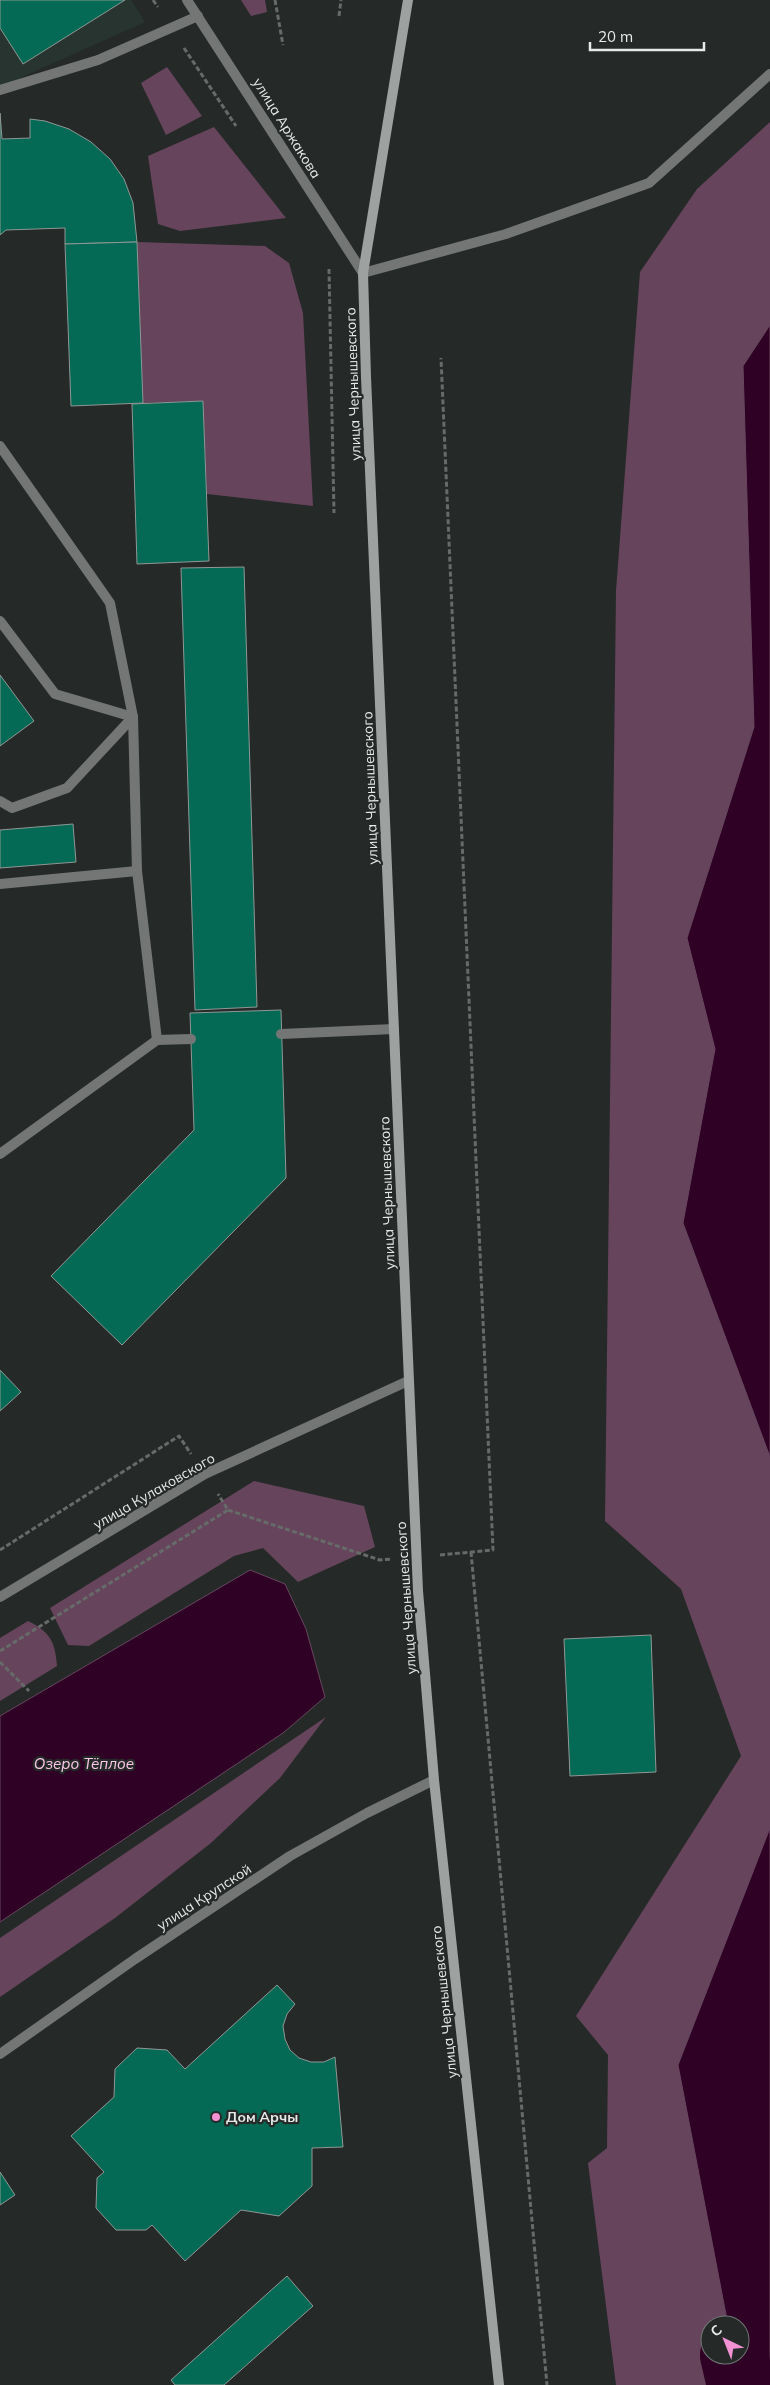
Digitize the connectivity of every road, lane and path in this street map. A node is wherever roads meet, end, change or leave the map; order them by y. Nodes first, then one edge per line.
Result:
1 (153, 0) edge
2 (187, 0) edge
3 (275, 0) edge
4 (341, 0) edge
5 (408, 0) edge
6 (198, 16) junction
7 (338, 16) dead end
8 (171, 28) junction
9 (283, 44) dead end
10 (770, 74) edge
11 (0, 90) edge
12 (238, 129) dead end
13 (329, 261) dead end
14 (363, 272) junction
15 (441, 358) dead end
16 (0, 446) edge
17 (334, 513) dead end
18 (0, 622) edge
19 (133, 717) junction
20 (0, 801) edge
21 (136, 872) junction
22 (0, 884) edge
23 (394, 1028) junction
24 (281, 1034) dead end
25 (191, 1039) dead end
26 (157, 1040) junction
27 (0, 1154) edge
28 (408, 1381) junction
29 (228, 1510) dead end
30 (471, 1552) junction
31 (416, 1557) junction
32 (0, 1597) edge
33 (0, 1662) edge
34 (29, 1691) dead end
35 (434, 1780) junction
36 (0, 2054) edge
37 (499, 2385) edge
38 (547, 2385) edge

1 - 8 path
2 - 6 street, улица Аржакова
3 - 9 path
4 - 7 path
5 - 14 main road, улица Чернышевского
6 - 8 street
6 - 14 street, улица Аржакова
8 - 11 street
8 - 12 path
10 - 14 street
13 - 17 path
14 - 23 main road, улица Чернышевского
15 - 30 path
16 - 19 street
18 - 19 street
19 - 20 street
19 - 21 street
21 - 22 street
21 - 26 street
23 - 24 street
23 - 28 main road, улица Чернышевского
25 - 26 street
26 - 27 street
28 - 31 main road, улица Чернышевского
28 - 32 street, улица Кулаковского
29 - 31 path
30 - 31 path
30 - 38 path
31 - 35 main road, улица Чернышевского
33 - 34 path
35 - 36 street, улица Крупской
35 - 37 main road, улица Чернышевского

